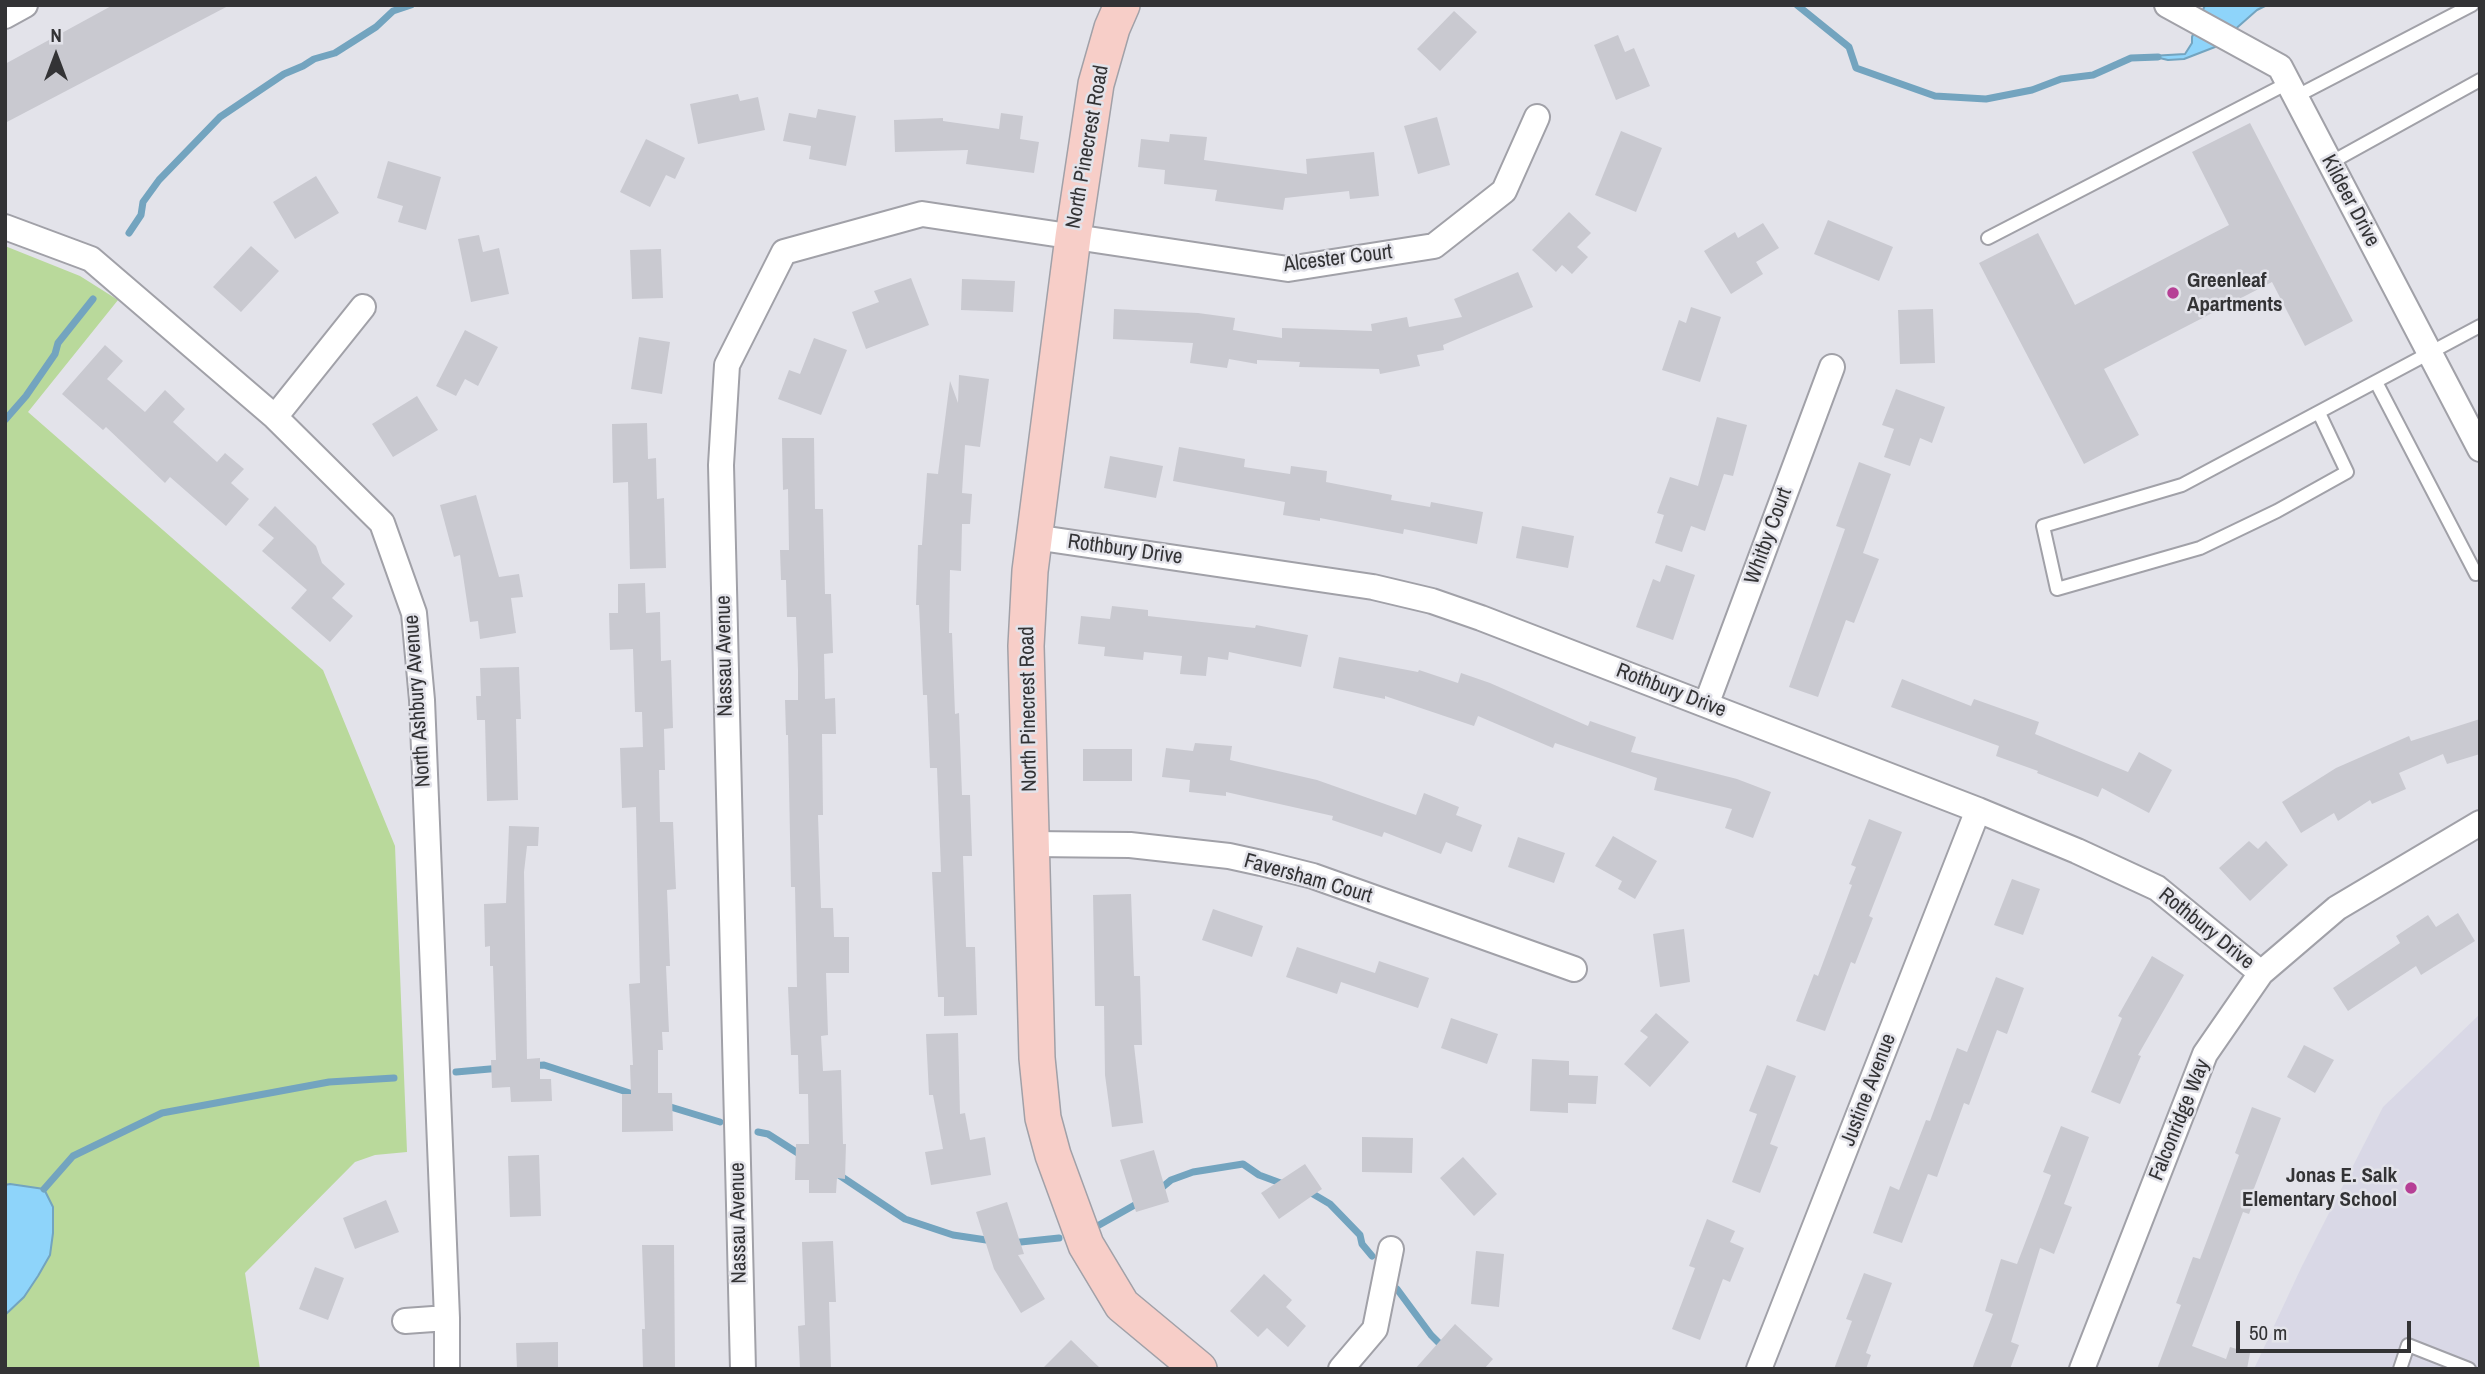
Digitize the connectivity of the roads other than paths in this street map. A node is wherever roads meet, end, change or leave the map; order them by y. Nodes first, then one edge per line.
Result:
1 (25, 5) edge
2 (1122, 5) edge
3 (2473, 5) edge
4 (2175, 10) edge
5 (5, 16) edge
6 (2480, 17) edge
7 (2480, 80) edge
8 (2292, 90) junction
9 (1537, 117) dead end
10 (2330, 163) junction
11 (5, 227) edge
12 (1073, 237) junction
13 (1988, 238) dead end
14 (363, 307) dead end
15 (2480, 326) edge
16 (2429, 352) junction
17 (1832, 368) dead end
18 (2376, 382) junction
19 (2319, 413) junction
20 (275, 417) junction
21 (2480, 449) edge
22 (1034, 537) junction
23 (2480, 573) edge
24 (1706, 705) junction
25 (1978, 810) junction
26 (2480, 823) edge
27 (1031, 844) junction
28 (1574, 969) dead end
29 (2261, 973) junction
30 (1391, 1248) dead end
31 (447, 1318) junction
32 (405, 1321) dead end
33 (447, 1369) edge
34 (743, 1369) edge
35 (1199, 1369) edge
36 (1341, 1369) edge
37 (1759, 1369) edge
38 (2082, 1369) edge
39 (2400, 1369) edge
40 (2469, 1369) edge

1 - 5 street
2 - 12 street, North Pinecrest Road
3 - 6 lane
3 - 8 lane
4 - 8 street, Kildeer Drive
7 - 10 lane
8 - 10 street, Kildeer Drive
8 - 13 lane
9 - 12 street, Alcester Court
10 - 16 street, Kildeer Drive
11 - 20 street, North Ashbury Avenue
12 - 22 street, North Pinecrest Road
12 - 34 street, Nassau Avenue
14 - 20 street
15 - 16 lane
16 - 18 lane
16 - 21 street, Kildeer Drive
17 - 24 street, Whitby Court
18 - 19 lane
18 - 23 lane
19 - 19 lane
20 - 31 street, North Ashbury Avenue
22 - 24 street, Rothbury Drive
22 - 27 street, North Pinecrest Road
24 - 25 street, Rothbury Drive
25 - 29 street, Rothbury Drive
25 - 37 street, Justine Avenue
26 - 29 street, Falconridge Way
27 - 28 street, Faversham Court
27 - 35 street, North Pinecrest Road
29 - 38 street, Falconridge Way
30 - 36 street
31 - 32 street
31 - 33 street, North Ashbury Avenue
39 - 40 lane

